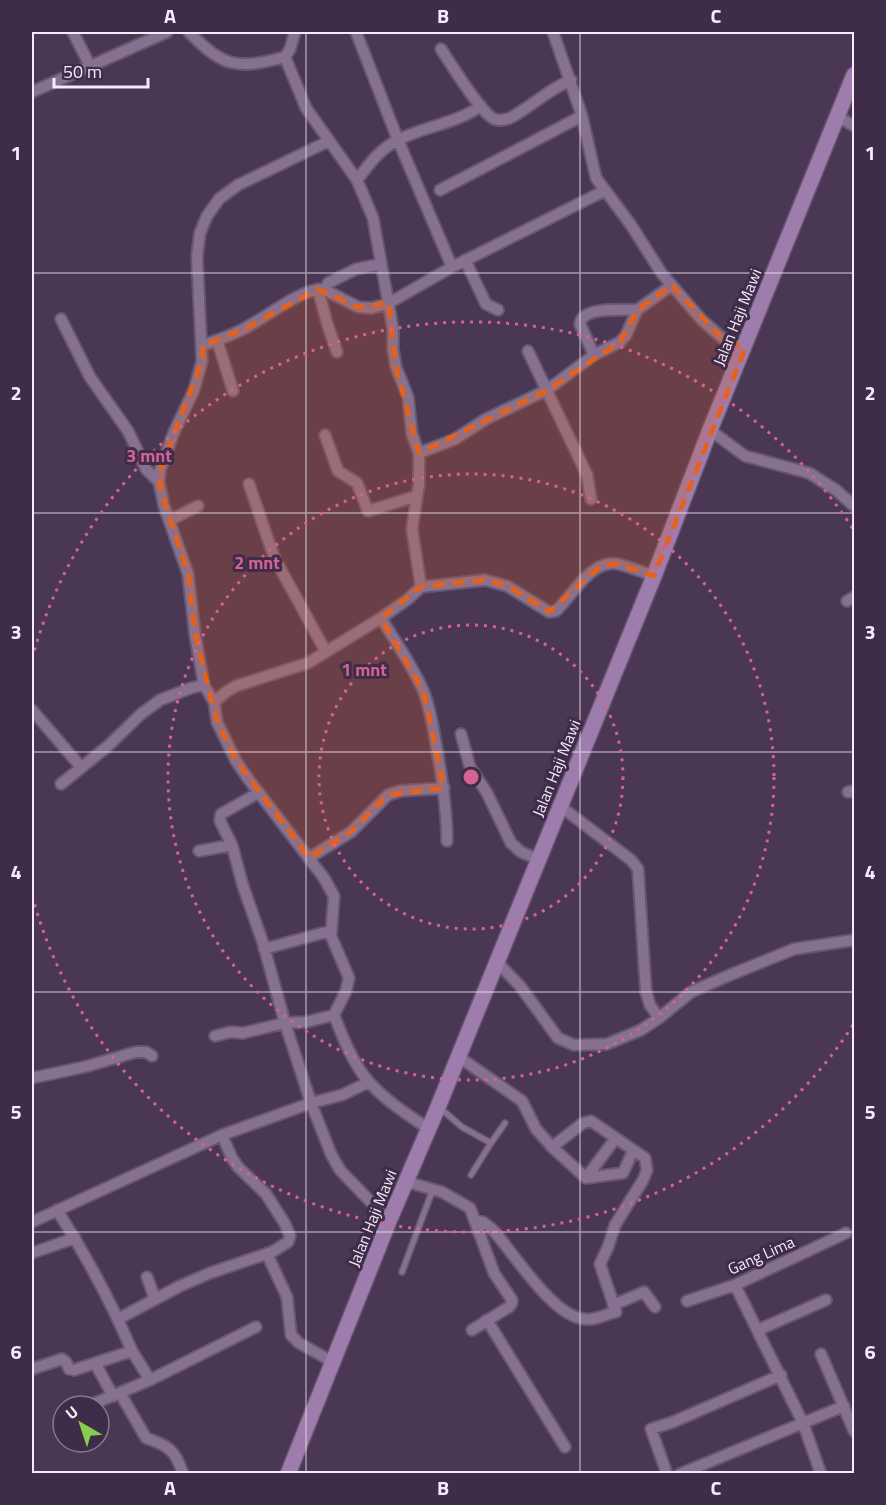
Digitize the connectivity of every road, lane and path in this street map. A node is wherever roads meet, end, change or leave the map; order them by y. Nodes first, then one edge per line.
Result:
1 (73, 32) edge
2 (167, 32) edge
3 (189, 32) edge
4 (295, 32) edge
5 (356, 32) edge
6 (553, 32) edge
7 (441, 49) dead end
8 (285, 57) junction
9 (89, 64) junction
10 (855, 75) edge
11 (571, 80) junction
12 (32, 92) edge
13 (481, 106) junction
14 (582, 116) junction
15 (837, 116) junction
16 (855, 126) edge
17 (398, 140) junction
18 (329, 141) junction
19 (357, 180) junction
20 (440, 190) dead end
21 (604, 191) junction
22 (465, 260) junction
23 (381, 264) junction
24 (452, 267) junction
25 (672, 285) junction
26 (323, 286) junction
27 (389, 303) junction
28 (498, 310) dead end
29 (636, 310) junction
30 (61, 318) dead end
31 (217, 340) junction
32 (203, 345) junction
33 (745, 348) junction
34 (338, 351) dead end
35 (528, 351) dead end
36 (594, 355) junction
37 (547, 390) junction
38 (233, 391) dead end
39 (710, 430) junction
40 (325, 435) dead end
41 (419, 453) junction
42 (159, 482) junction
43 (249, 484) dead end
44 (417, 496) junction
45 (591, 499) dead end
46 (198, 506) dead end
47 (855, 506) edge
48 (170, 520) junction
49 (654, 576) junction
50 (421, 587) junction
51 (381, 618) junction
52 (326, 652) junction
53 (204, 685) junction
54 (214, 702) junction
55 (32, 710) edge
56 (461, 734) dead end
57 (81, 767) junction
58 (61, 784) dead end
59 (444, 788) junction
60 (258, 793) junction
61 (560, 806) junction
62 (447, 841) dead end
63 (232, 845) junction
64 (200, 851) dead end
65 (309, 858) junction
66 (538, 859) junction
67 (330, 931) junction
68 (855, 940) edge
69 (264, 949) junction
70 (497, 962) junction
71 (334, 1015) junction
72 (659, 1018) junction
73 (285, 1023) junction
74 (215, 1036) dead end
75 (152, 1056) dead end
76 (459, 1056) junction
77 (32, 1078) edge
78 (369, 1082) junction
79 (311, 1103) junction
80 (438, 1107) junction
81 (505, 1124) dead end
82 (429, 1129) junction
83 (222, 1135) junction
84 (615, 1139) junction
85 (490, 1143) junction
86 (552, 1147) junction
87 (633, 1151) junction
88 (471, 1175) dead end
89 (586, 1178) junction
90 (406, 1182) junction
91 (433, 1189) junction
92 (57, 1210) junction
93 (475, 1220) junction
94 (32, 1221) edge
95 (389, 1221) junction
96 (846, 1233) dead end
97 (75, 1238) junction
98 (32, 1253) edge
99 (267, 1254) junction
100 (402, 1272) dead end
101 (147, 1277) dead end
102 (735, 1285) junction
103 (156, 1299) junction
104 (826, 1300) dead end
105 (687, 1301) dead end
106 (613, 1305) junction
107 (655, 1307) dead end
108 (118, 1319) junction
109 (487, 1320) junction
110 (256, 1327) dead end
111 (472, 1330) dead end
112 (758, 1330) junction
113 (132, 1351) junction
114 (822, 1354) dead end
115 (333, 1362) junction
116 (95, 1363) junction
117 (32, 1369) edge
118 (781, 1375) junction
119 (150, 1380) junction
120 (117, 1395) junction
121 (111, 1397) edge
122 (844, 1406) junction
123 (803, 1423) junction
124 (855, 1431) edge
125 (565, 1447) dead end
126 (183, 1473) edge
127 (288, 1473) edge
128 (667, 1473) edge
129 (680, 1473) edge
130 (821, 1473) edge

1 - 9 street
2 - 9 street
3 - 8 street
4 - 8 street
5 - 17 street
6 - 11 street
7 - 13 street
8 - 18 street
9 - 12 street
10 - 15 street, Jalan Haji Mawi
11 - 13 street
11 - 14 street
13 - 17 street
14 - 20 street
14 - 21 street
15 - 16 street
15 - 33 street, Jalan Haji Mawi
17 - 19 street
17 - 24 street
18 - 19 street
18 - 32 street
19 - 23 street
21 - 22 street
21 - 25 street
22 - 24 street
22 - 28 street
23 - 26 street
23 - 27 street
24 - 27 street
25 - 29 street
25 - 33 street
26 - 27 street
26 - 31 street
26 - 34 street
27 - 41 street
29 - 36 street
29 - 36 street
30 - 42 street
31 - 32 street
31 - 38 street
32 - 42 street
33 - 39 street, Jalan Haji Mawi
35 - 37 street
36 - 37 street
37 - 41 street
37 - 45 street
39 - 47 street
39 - 49 street, Jalan Haji Mawi
40 - 44 street
41 - 44 street
42 - 48 street
43 - 52 street
44 - 50 street
46 - 48 street
48 - 53 street
49 - 50 street
49 - 61 street, Jalan Haji Mawi
50 - 51 street
51 - 52 street
51 - 59 street
52 - 54 street
53 - 54 street
53 - 57 street
54 - 60 street
55 - 57 street
56 - 66 street
57 - 58 street
59 - 62 street
59 - 65 street
60 - 63 street
60 - 65 street
61 - 66 street, Jalan Haji Mawi
61 - 72 street
63 - 64 street
63 - 69 street
65 - 67 street
66 - 70 street, Jalan Haji Mawi
67 - 69 street
67 - 71 street
68 - 72 street
69 - 73 street
70 - 72 street
70 - 76 street, Jalan Haji Mawi
71 - 73 street
71 - 78 street
73 - 74 street
73 - 79 street
75 - 77 street
76 - 80 street, Jalan Haji Mawi
76 - 86 street
78 - 79 street
78 - 82 street
79 - 83 street
79 - 95 street
80 - 82 street, Jalan Haji Mawi
80 - 85 lane
81 - 85 lane
82 - 90 street, Jalan Haji Mawi
83 - 92 street
83 - 99 street
84 - 86 street
84 - 87 street
84 - 89 street
85 - 88 lane
86 - 89 street
87 - 89 street
87 - 106 street
90 - 91 street
90 - 95 street, Jalan Haji Mawi
91 - 93 street
91 - 100 lane
92 - 94 street
92 - 97 street
93 - 106 street
93 - 109 street
95 - 115 street, Jalan Haji Mawi
96 - 102 street, Gang Lima
97 - 98 street
97 - 108 street
99 - 103 street
99 - 115 street
101 - 103 street
102 - 105 street, Gang Lima
102 - 112 street
103 - 108 street
104 - 112 street
106 - 107 street
108 - 113 street
109 - 111 street
109 - 125 street
110 - 119 street
112 - 118 street
113 - 116 street
113 - 119 street
114 - 122 street
115 - 127 street, Jalan Haji Mawi
116 - 117 street
116 - 120 street
118 - 123 street
118 - 128 street
119 - 120 street
120 - 121 street
120 - 126 street
122 - 123 street
122 - 124 street
123 - 129 street
123 - 130 street

